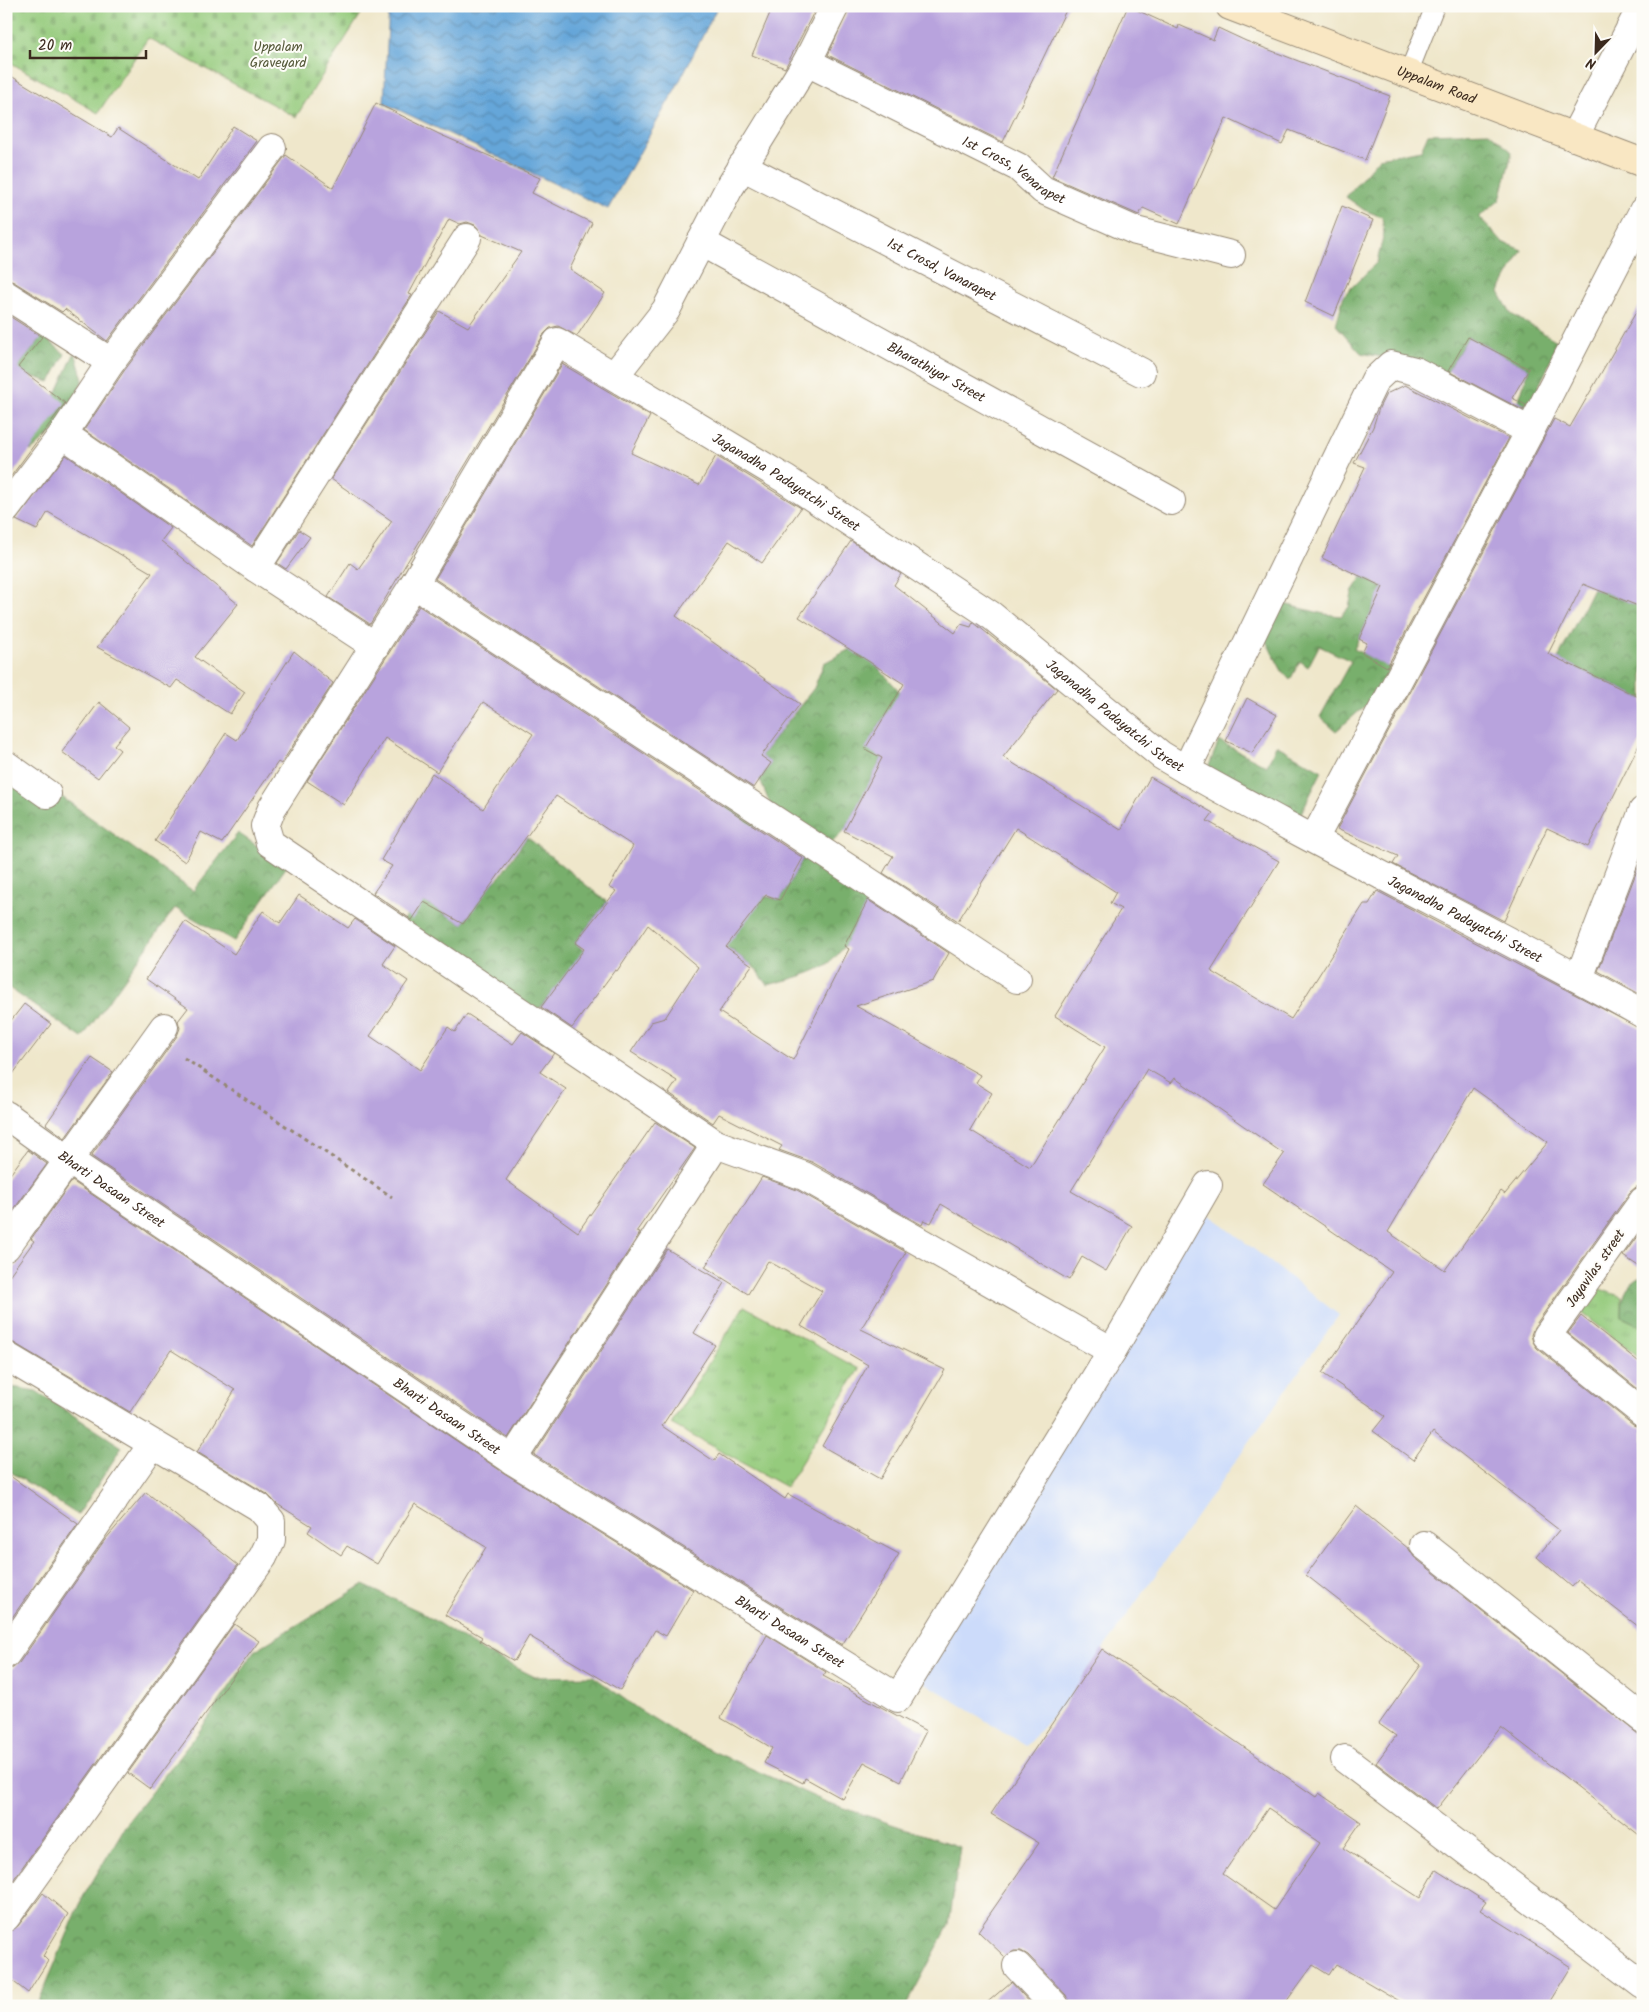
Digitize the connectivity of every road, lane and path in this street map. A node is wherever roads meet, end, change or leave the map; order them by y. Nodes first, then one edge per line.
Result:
1 (835, 6) edge
2 (1230, 6) edge
3 (1435, 6) edge
4 (1642, 6) edge
5 (807, 62) junction
6 (1408, 74) junction
7 (1574, 137) junction
8 (272, 148) dead end
9 (1643, 163) edge
10 (742, 166) junction
11 (1643, 211) edge
12 (467, 238) dead end
13 (702, 242) junction
14 (1231, 255) dead end
15 (6, 294) edge
16 (111, 362) junction
17 (1141, 372) dead end
18 (615, 375) junction
19 (1530, 431) junction
20 (63, 434) junction
21 (1170, 501) dead end
22 (6, 509) edge
23 (256, 568) junction
24 (414, 584) junction
25 (375, 646) junction
26 (6, 765) edge
27 (1186, 770) junction
28 (46, 794) dead end
29 (1643, 811) edge
30 (1314, 840) junction
31 (1579, 978) junction
32 (1017, 979) dead end
33 (1643, 1014) edge
34 (160, 1033) joint
35 (6, 1115) edge
36 (716, 1144) junction
37 (70, 1161) junction
38 (1208, 1185) dead end
39 (392, 1197) dead end
40 (1643, 1201) edge
41 (6, 1247) edge
42 (1112, 1351) junction
43 (6, 1356) edge
44 (1643, 1413) edge
45 (152, 1445) junction
46 (512, 1460) junction
47 (1424, 1545) dead end
48 (6, 1654) edge
49 (1643, 1719) edge
50 (1345, 1759) dead end
51 (6, 1917) edge
52 (1017, 1966) dead end
53 (1643, 1985) edge
54 (1055, 2006) edge

1 - 5 street
2 - 6 main road, Uppalam Road
3 - 6 lane
4 - 7 street
5 - 10 street
5 - 14 street, 1st Cross, Venarapet
6 - 7 main road, Uppalam Road
7 - 9 main road, Uppalam Road
8 - 16 street
10 - 13 street
10 - 17 street, 1st Crosd, Vanarapet
11 - 19 street
12 - 23 street
13 - 18 street
13 - 21 street, Bharathiyar Street
15 - 16 street
16 - 20 street
18 - 24 street, Jaganadha Padayatchi Street
18 - 27 street, Jaganadha Padayatchi Street
19 - 27 street
19 - 30 street
20 - 22 street
20 - 23 street
23 - 25 street
24 - 25 street
24 - 32 street
25 - 36 street
26 - 28 street
27 - 30 street, Jaganadha Padayatchi Street
29 - 31 street
30 - 31 street, Jaganadha Padayatchi Street
31 - 33 street, Jaganadha Padayatchi Street
34 - 37 street
34 - 39 path
35 - 37 street, Bharti Dasaan Street
36 - 42 street
36 - 46 street
37 - 41 street
37 - 46 street, Bharti Dasaan Street
38 - 42 street
40 - 44 street, Jayavilas street
42 - 46 street, Bharti Dasaan Street
43 - 45 street
45 - 48 street
45 - 51 street
47 - 49 street
50 - 53 street
52 - 54 street

